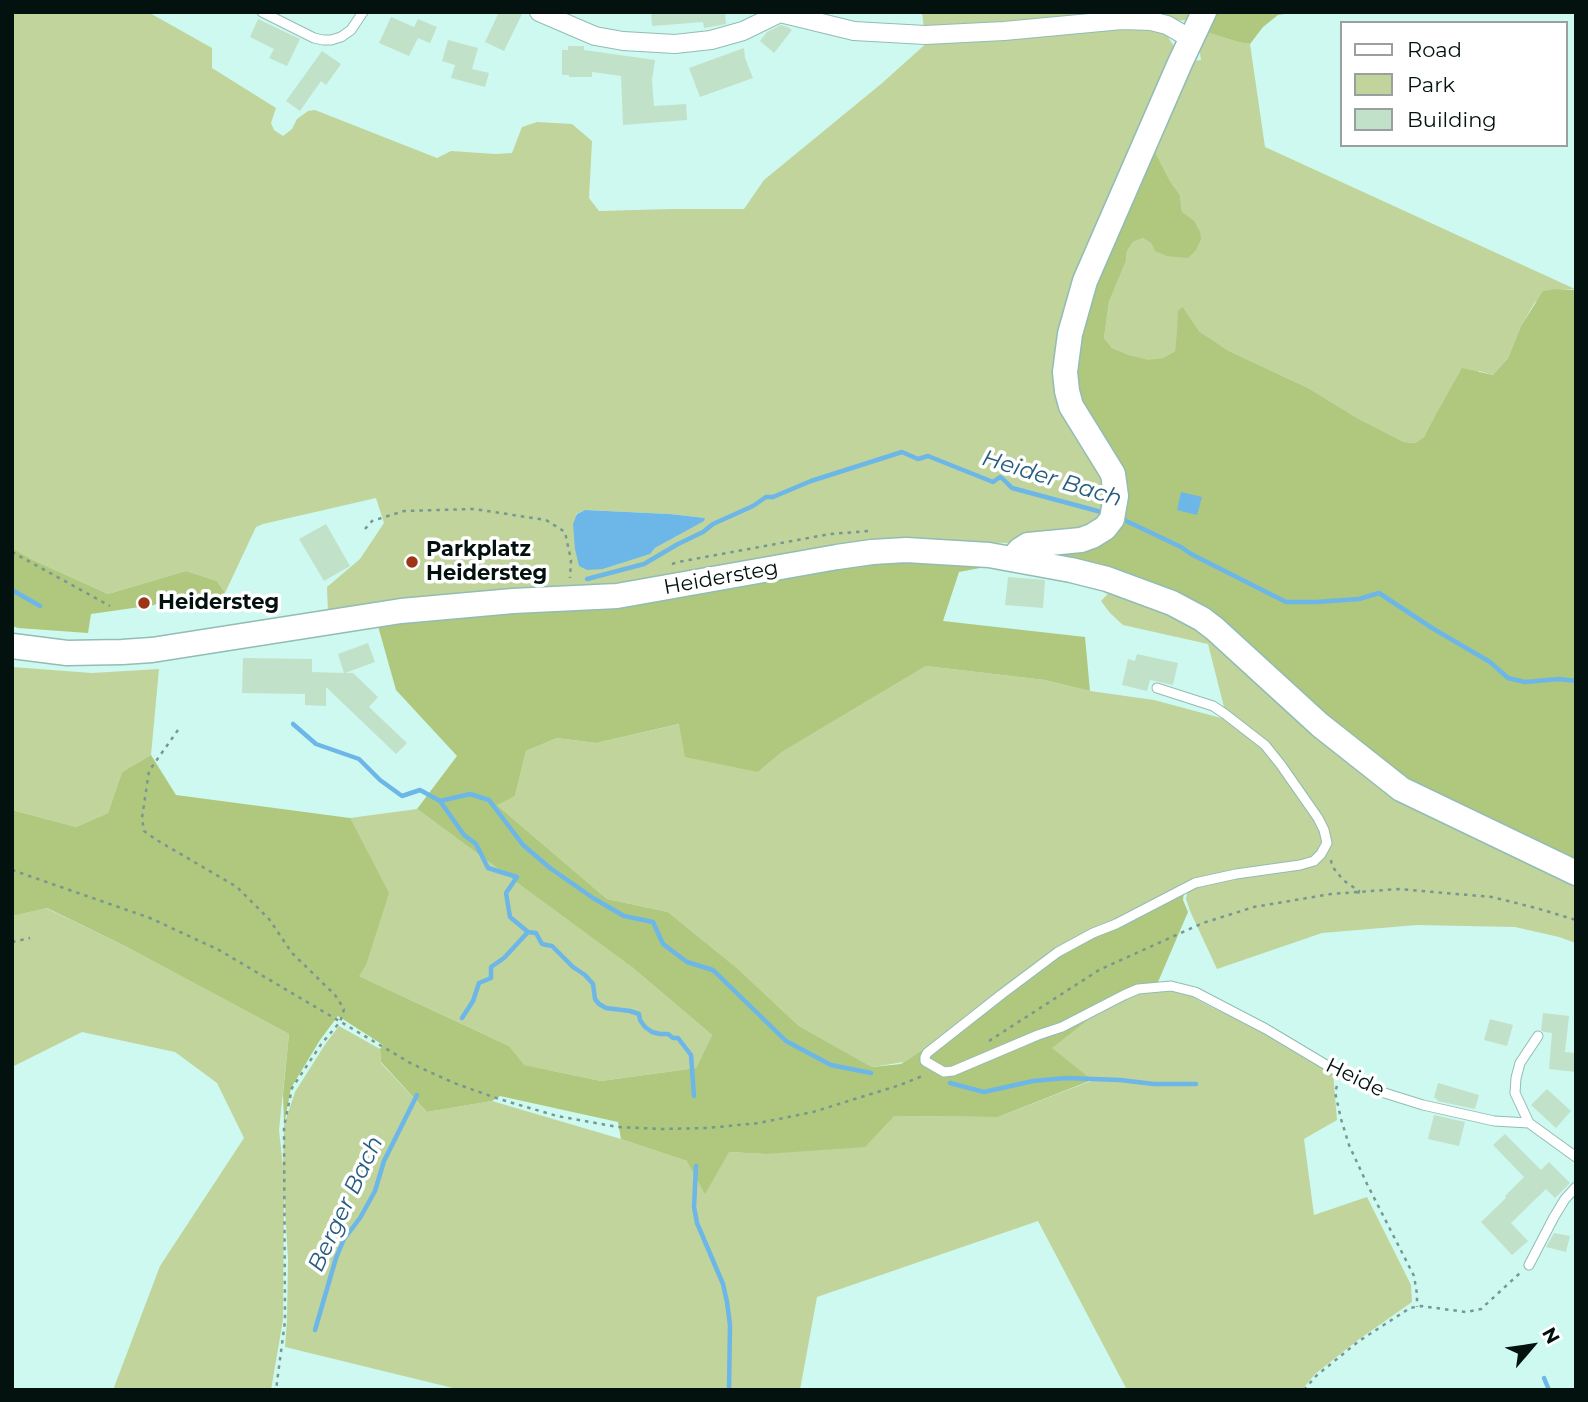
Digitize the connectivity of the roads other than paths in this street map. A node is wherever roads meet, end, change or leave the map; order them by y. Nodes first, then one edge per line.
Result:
1 (262, 12) edge
2 (363, 12) edge
3 (539, 12) edge
4 (1204, 12) edge
5 (1191, 39) junction
6 (1012, 559) junction
7 (12, 646) edge
8 (1157, 688) dead end
9 (1576, 873) edge
10 (1538, 1036) dead end
11 (1529, 1123) junction
12 (1576, 1157) edge
13 (1576, 1187) edge
14 (1529, 1265) road end

1 - 2 lane
3 - 5 street
4 - 5 main road
5 - 6 main road
6 - 7 main road, Heidersteg
6 - 9 main road, Heidersteg
8 - 11 lane, Heide
10 - 11 lane
11 - 12 lane
13 - 14 lane

